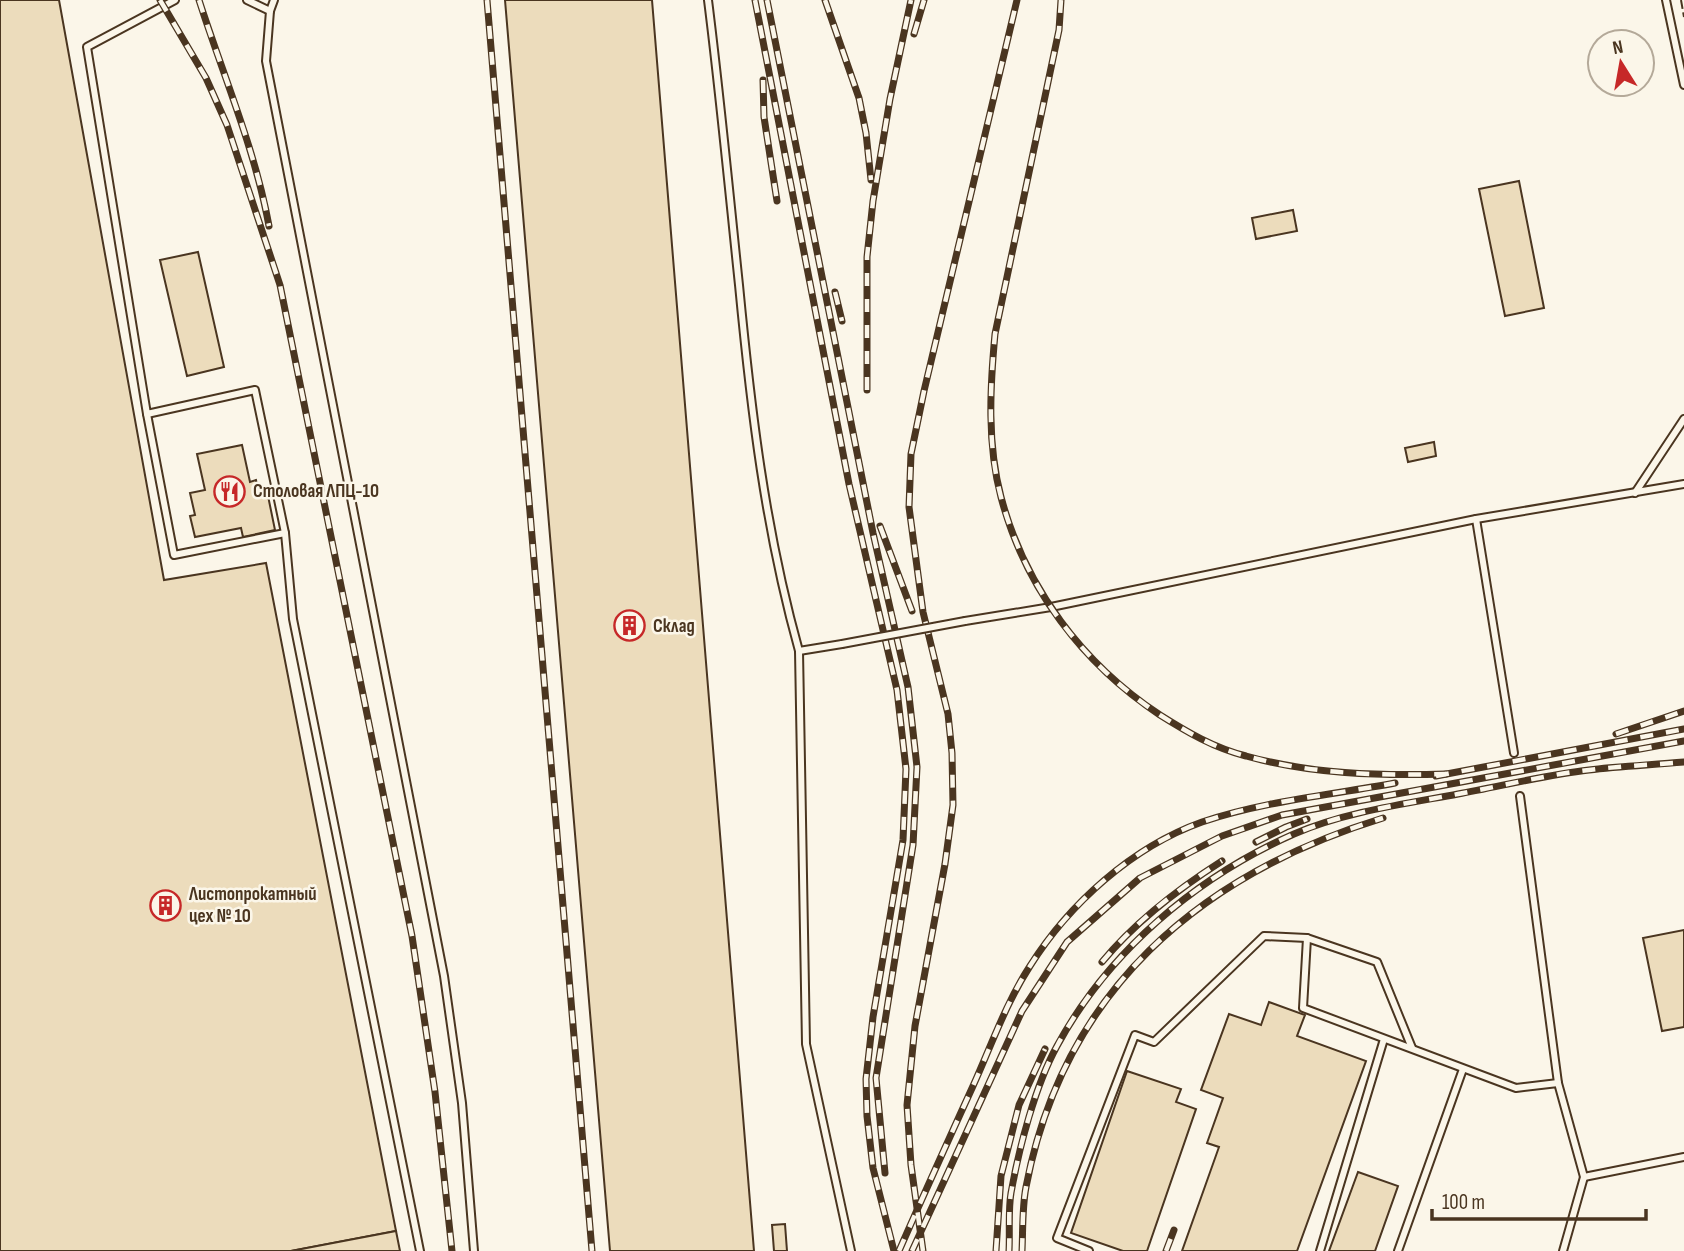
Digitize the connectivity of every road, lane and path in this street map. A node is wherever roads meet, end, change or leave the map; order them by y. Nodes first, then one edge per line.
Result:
1 (176, 0) edge
2 (247, 0) edge
3 (274, 0) edge
4 (708, 0) edge
5 (1666, 0) edge
6 (270, 12) junction
7 (1684, 85) edge
8 (147, 415) junction
9 (1684, 419) edge
10 (1684, 484) edge
11 (1635, 493) junction
12 (1476, 519) junction
13 (285, 533) junction
14 (799, 651) junction
15 (1514, 753) dead end
16 (1520, 796) dead end
17 (1307, 937) junction
18 (1384, 1039) junction
19 (1412, 1048) junction
20 (1463, 1069) junction
21 (1558, 1083) junction
22 (1684, 1157) edge
23 (1584, 1177) junction
24 (420, 1251) edge
25 (474, 1251) edge
26 (851, 1251) edge
27 (1090, 1251) edge
28 (1320, 1251) edge
29 (1398, 1251) edge
30 (1563, 1251) edge

1 - 8 lane
2 - 6 lane
3 - 6 lane
4 - 14 lane
5 - 7 lane
6 - 25 lane
8 - 13 lane
8 - 13 lane
9 - 11 lane
10 - 11 lane
11 - 12 lane
12 - 14 lane, bridge
12 - 15 lane
13 - 24 lane
14 - 26 lane
16 - 21 lane
17 - 18 lane
17 - 19 lane
17 - 27 lane
18 - 19 lane
18 - 28 lane
19 - 20 lane
20 - 21 lane
20 - 29 lane
21 - 23 lane
22 - 23 lane
23 - 30 lane

